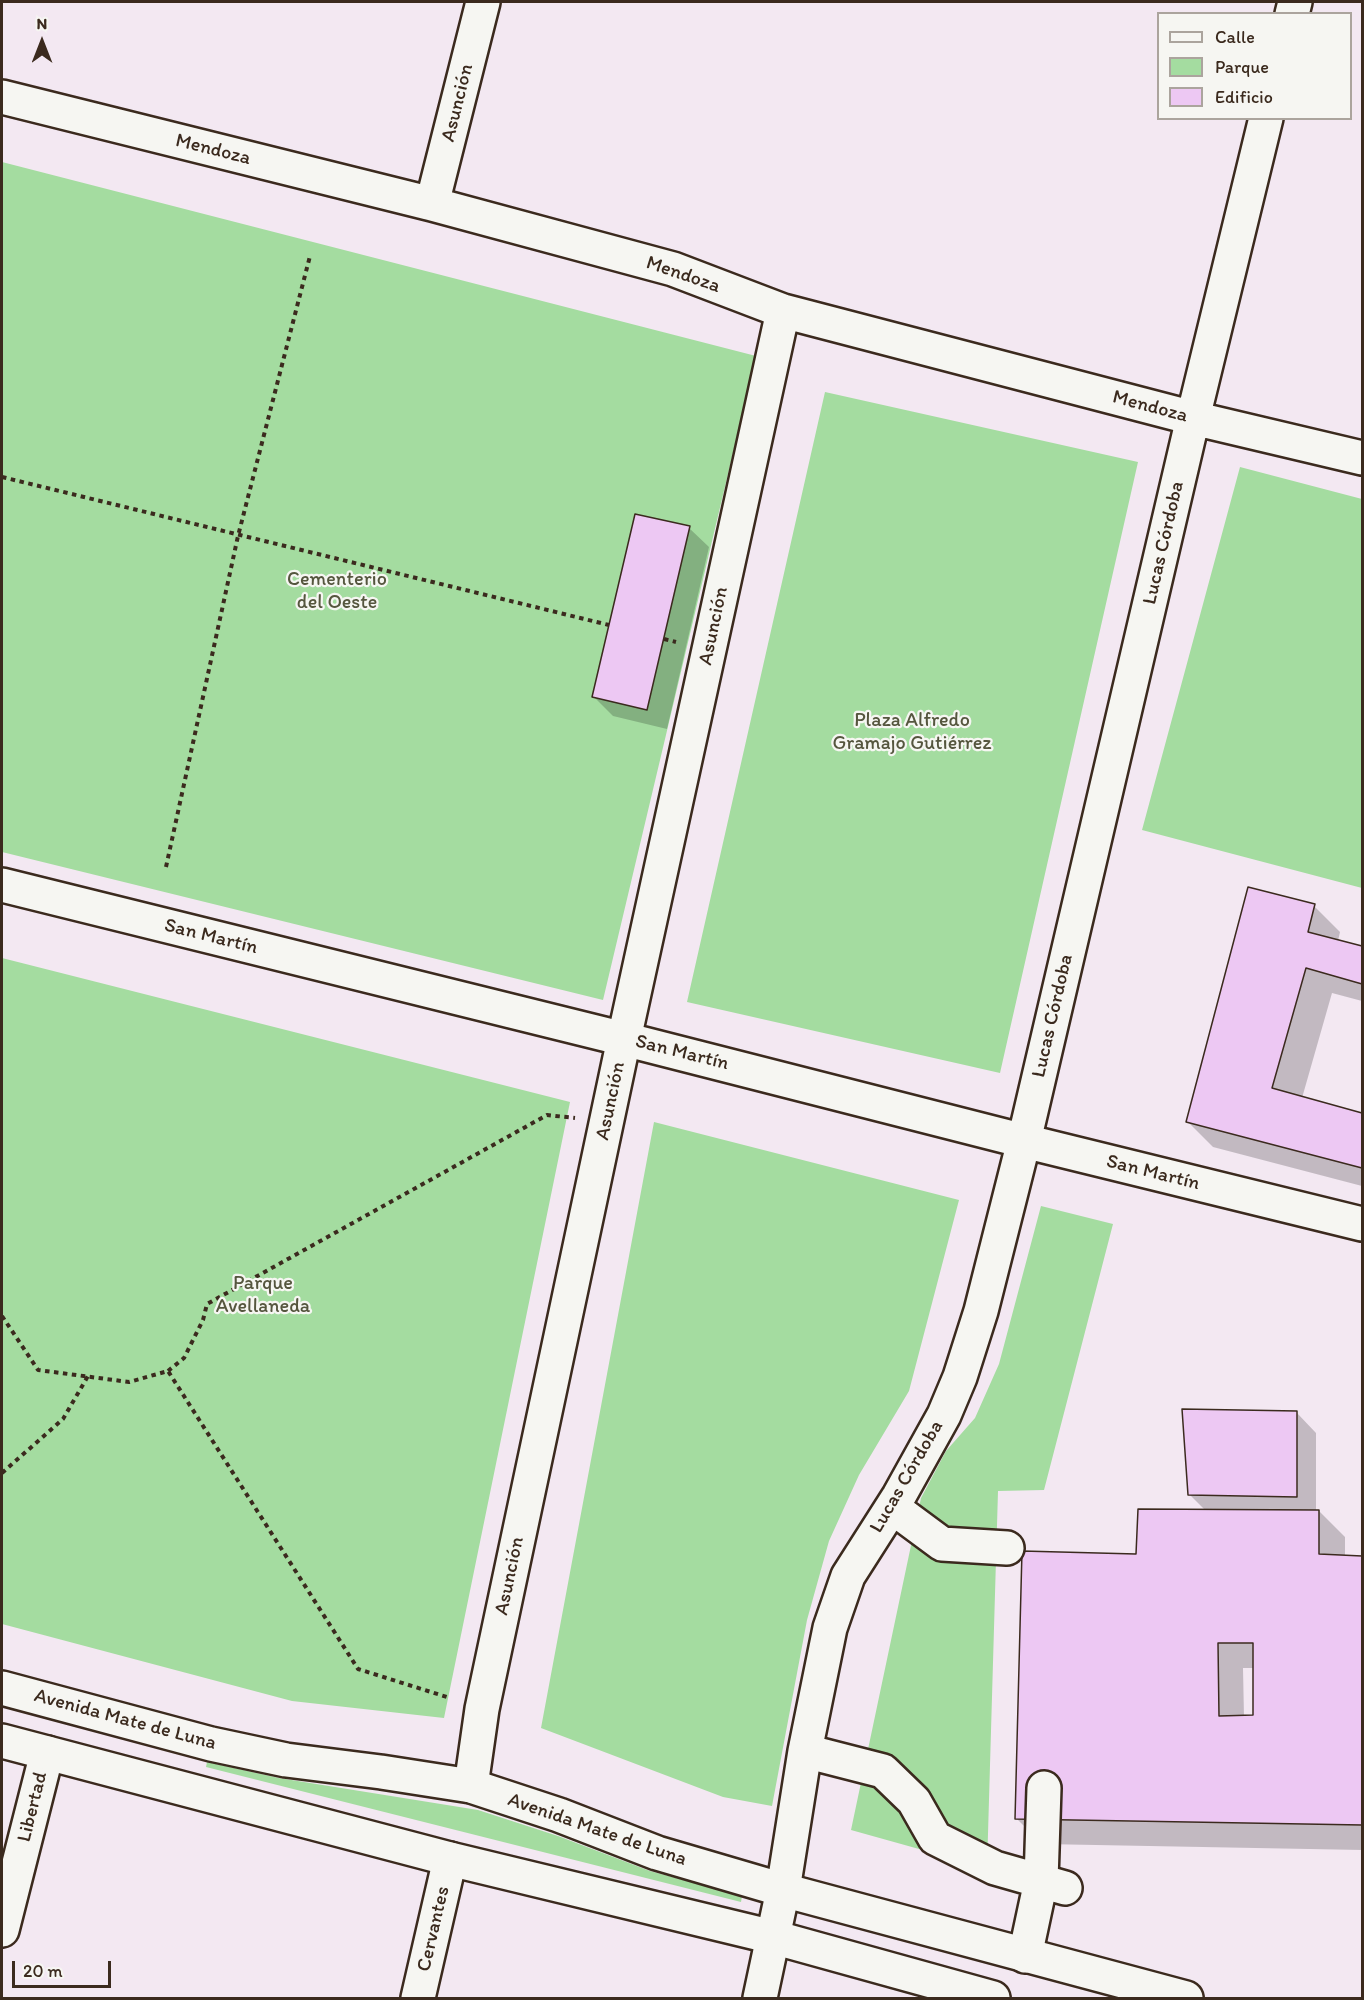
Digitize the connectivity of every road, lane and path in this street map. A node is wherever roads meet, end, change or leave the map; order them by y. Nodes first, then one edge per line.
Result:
1 (483, 2) edge
2 (2, 97) edge
3 (1266, 120) edge
4 (432, 204) junction
5 (310, 256) dead end
6 (783, 311) junction
7 (1193, 418) junction
8 (1362, 458) edge
9 (2, 477) edge
10 (238, 536) junction
11 (609, 625) dead end
12 (166, 867) dead end
13 (2, 885) edge
14 (624, 1039) junction
15 (607, 1121) junction
16 (1024, 1141) junction
17 (1362, 1224) edge
18 (2, 1316) edge
19 (168, 1371) junction
20 (88, 1376) junction
21 (2, 1473) edge
22 (891, 1507) junction
23 (1007, 1548) dead end
24 (2, 1688) edge
25 (482, 1709) junction
26 (2, 1741) edge
27 (805, 1751) junction
28 (47, 1753) junction
29 (471, 1786) junction
30 (1044, 1788) dead end
31 (450, 1859) junction
32 (1053, 1884) junction
33 (783, 1890) junction
34 (2, 1930) edge
35 (773, 1937) junction
36 (1025, 1956) junction
37 (418, 1998) edge
38 (760, 1998) edge
39 (993, 1998) edge
40 (1186, 1998) edge

1 - 4 street, Asunción
2 - 4 street, Mendoza
3 - 7 street, Lucas Córdoba
4 - 6 street, Mendoza
5 - 10 path
6 - 7 street, Mendoza
6 - 14 street, Asunción
7 - 8 street, Mendoza
7 - 16 street, Lucas Córdoba
9 - 10 path
10 - 11 path
10 - 12 path
13 - 14 street, San Martín
14 - 15 street, Asunción
14 - 16 street, San Martín
15 - 19 path
15 - 25 street, Asunción
16 - 17 street, San Martín
16 - 22 street, Lucas Córdoba
18 - 20 path
19 - 20 path
19 - 25 path
20 - 21 path
22 - 23 street
22 - 27 street, Lucas Córdoba
24 - 29 street, Avenida Mate de Luna
25 - 29 street, Asunción
26 - 28 street
27 - 32 street
27 - 33 street, Lucas Córdoba
28 - 31 street
28 - 34 street, Libertad
29 - 33 street, Avenida Mate de Luna
30 - 32 street
31 - 35 street
31 - 37 street, Cervantes
32 - 36 street
33 - 35 street, Lucas Córdoba
33 - 36 street, Avenida Mate de Luna
35 - 38 street, Lucas Córdoba
35 - 39 street
36 - 40 street, Avenida Mate de Luna

